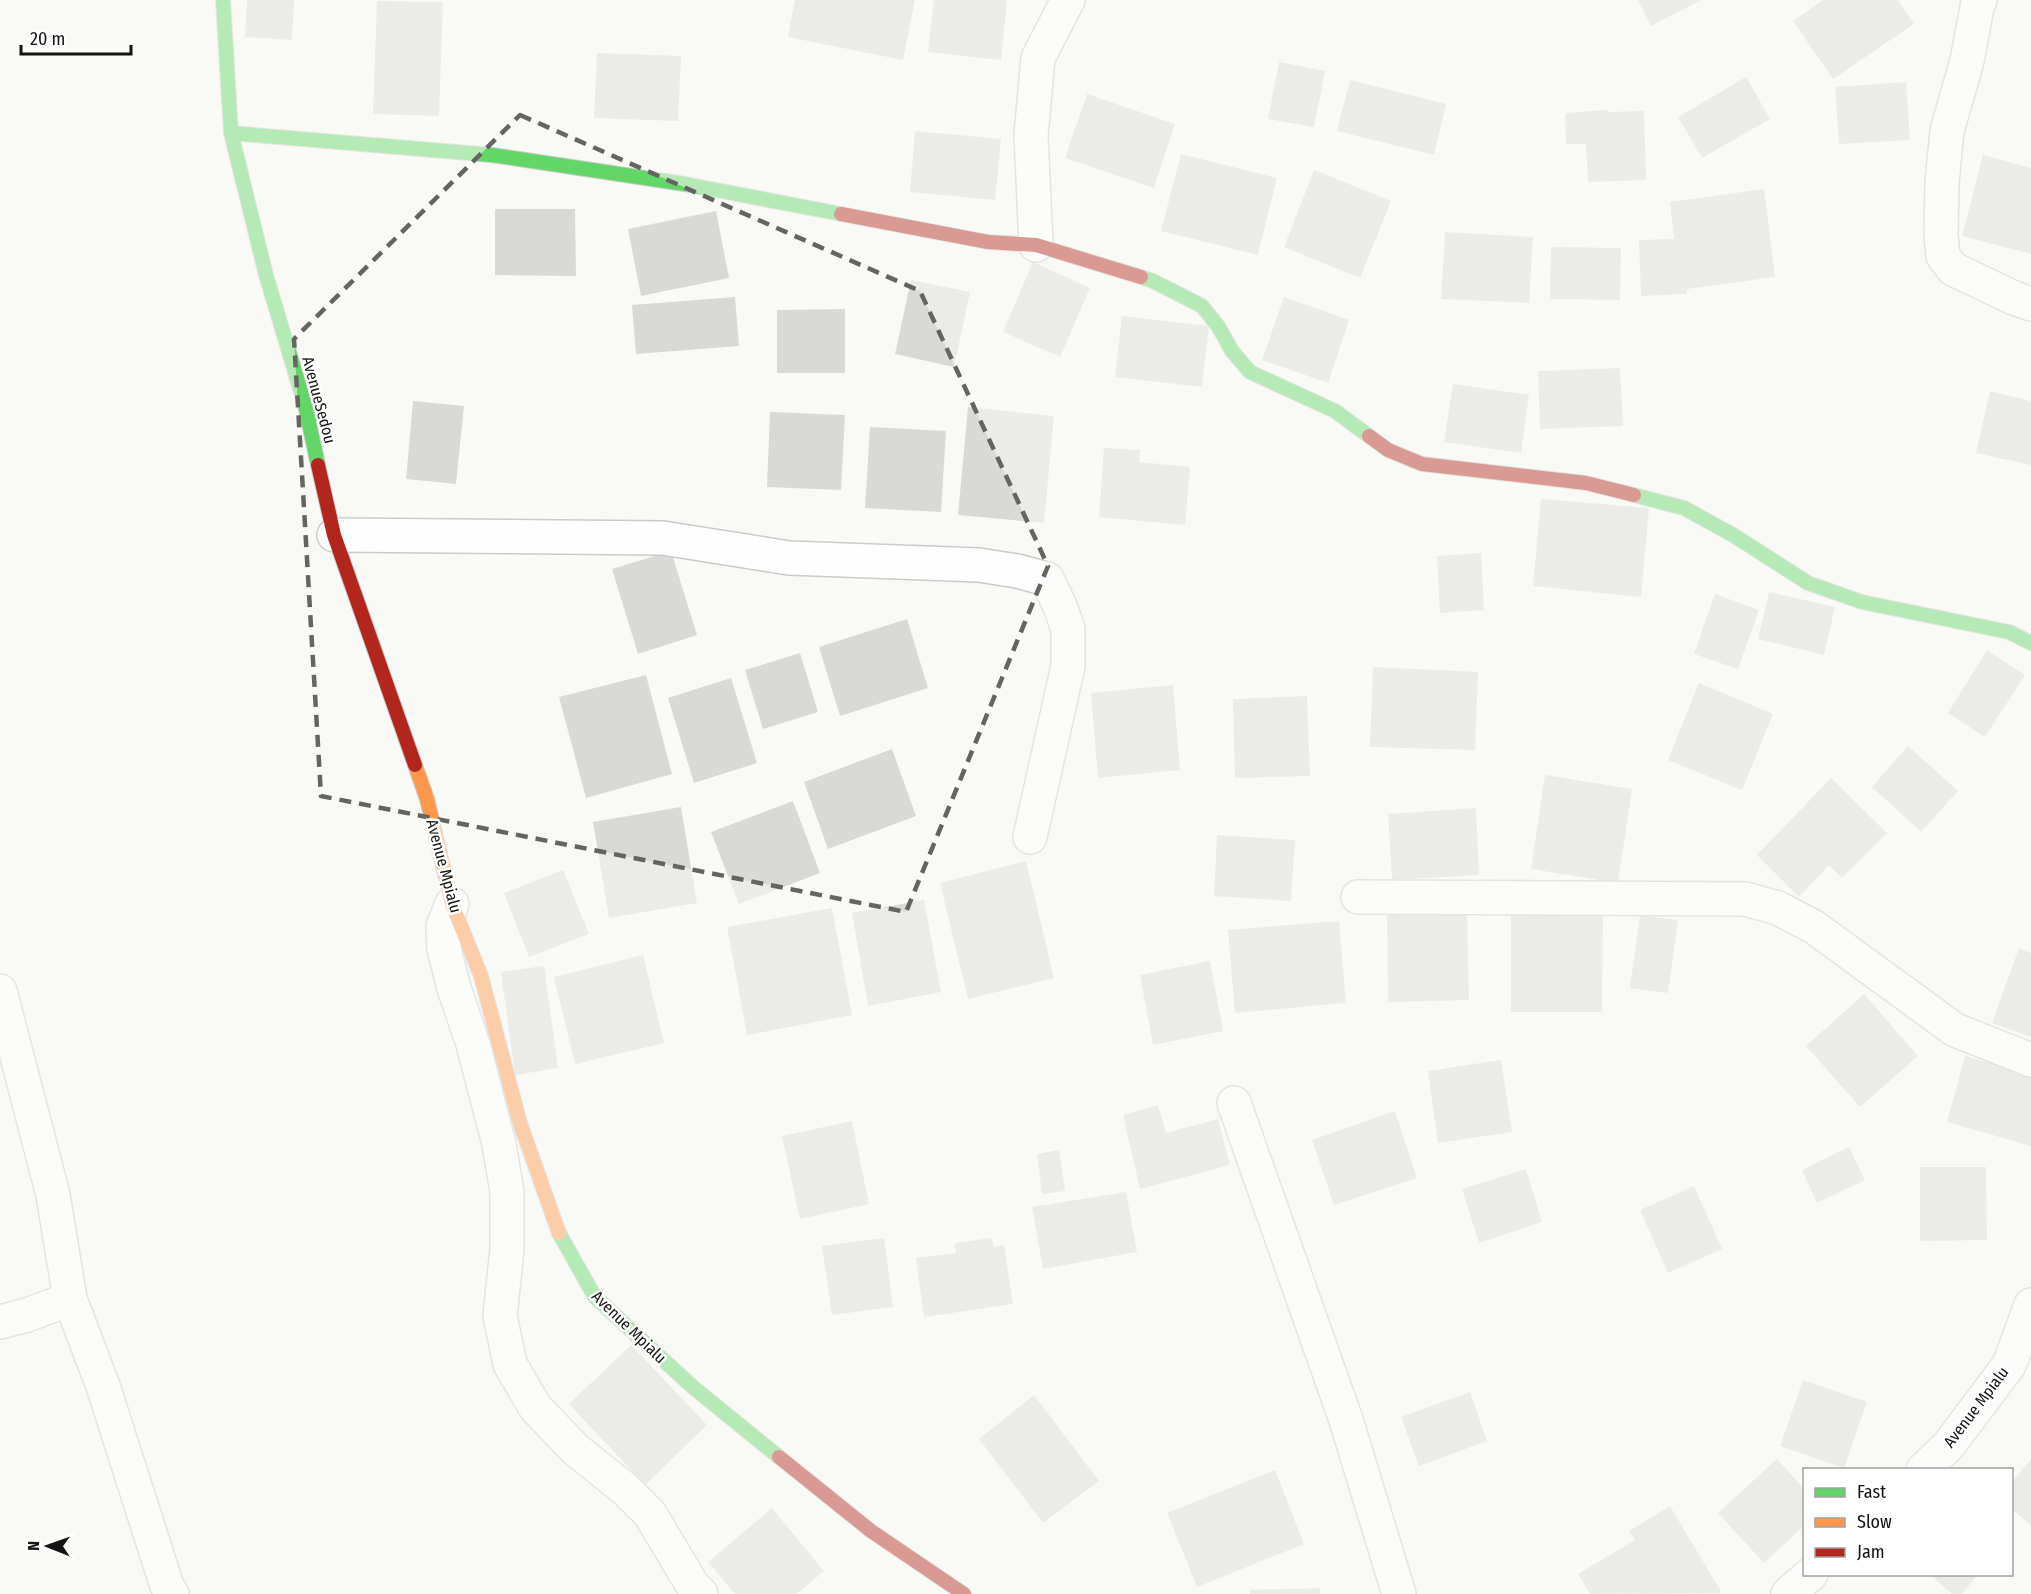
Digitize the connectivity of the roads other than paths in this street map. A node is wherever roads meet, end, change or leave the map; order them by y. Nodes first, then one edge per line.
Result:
1 (223, 0) edge
2 (1068, 0) edge
3 (1980, 0) edge
4 (231, 133) junction
5 (1036, 245) junction
6 (2031, 304) edge
7 (334, 535) junction
8 (2031, 643) edge
9 (427, 799) joint
10 (1030, 837) dead end
11 (1358, 897) dead end
12 (452, 904) junction
13 (0, 990) edge
14 (2031, 1060) edge
15 (1234, 1103) dead end
16 (70, 1299) junction
17 (2031, 1305) edge
18 (0, 1322) edge
19 (1925, 1468) edge
20 (1809, 1576) edge
21 (172, 1594) edge
22 (700, 1594) edge
23 (964, 1594) edge
24 (1399, 1594) edge
25 (1788, 1594) edge

1 - 4 street, AvenueSedou
2 - 5 street
3 - 6 street
4 - 5 street
4 - 7 street, AvenueSedou
5 - 8 street
7 - 9 street, AvenueSedou
7 - 10 street
9 - 12 street, Avenue Mpialu
11 - 14 street
12 - 22 street
12 - 23 street, Avenue Mpialu
13 - 16 street
15 - 24 street
16 - 18 street
16 - 21 street
17 - 19 street, Avenue Mpialu
20 - 25 street

